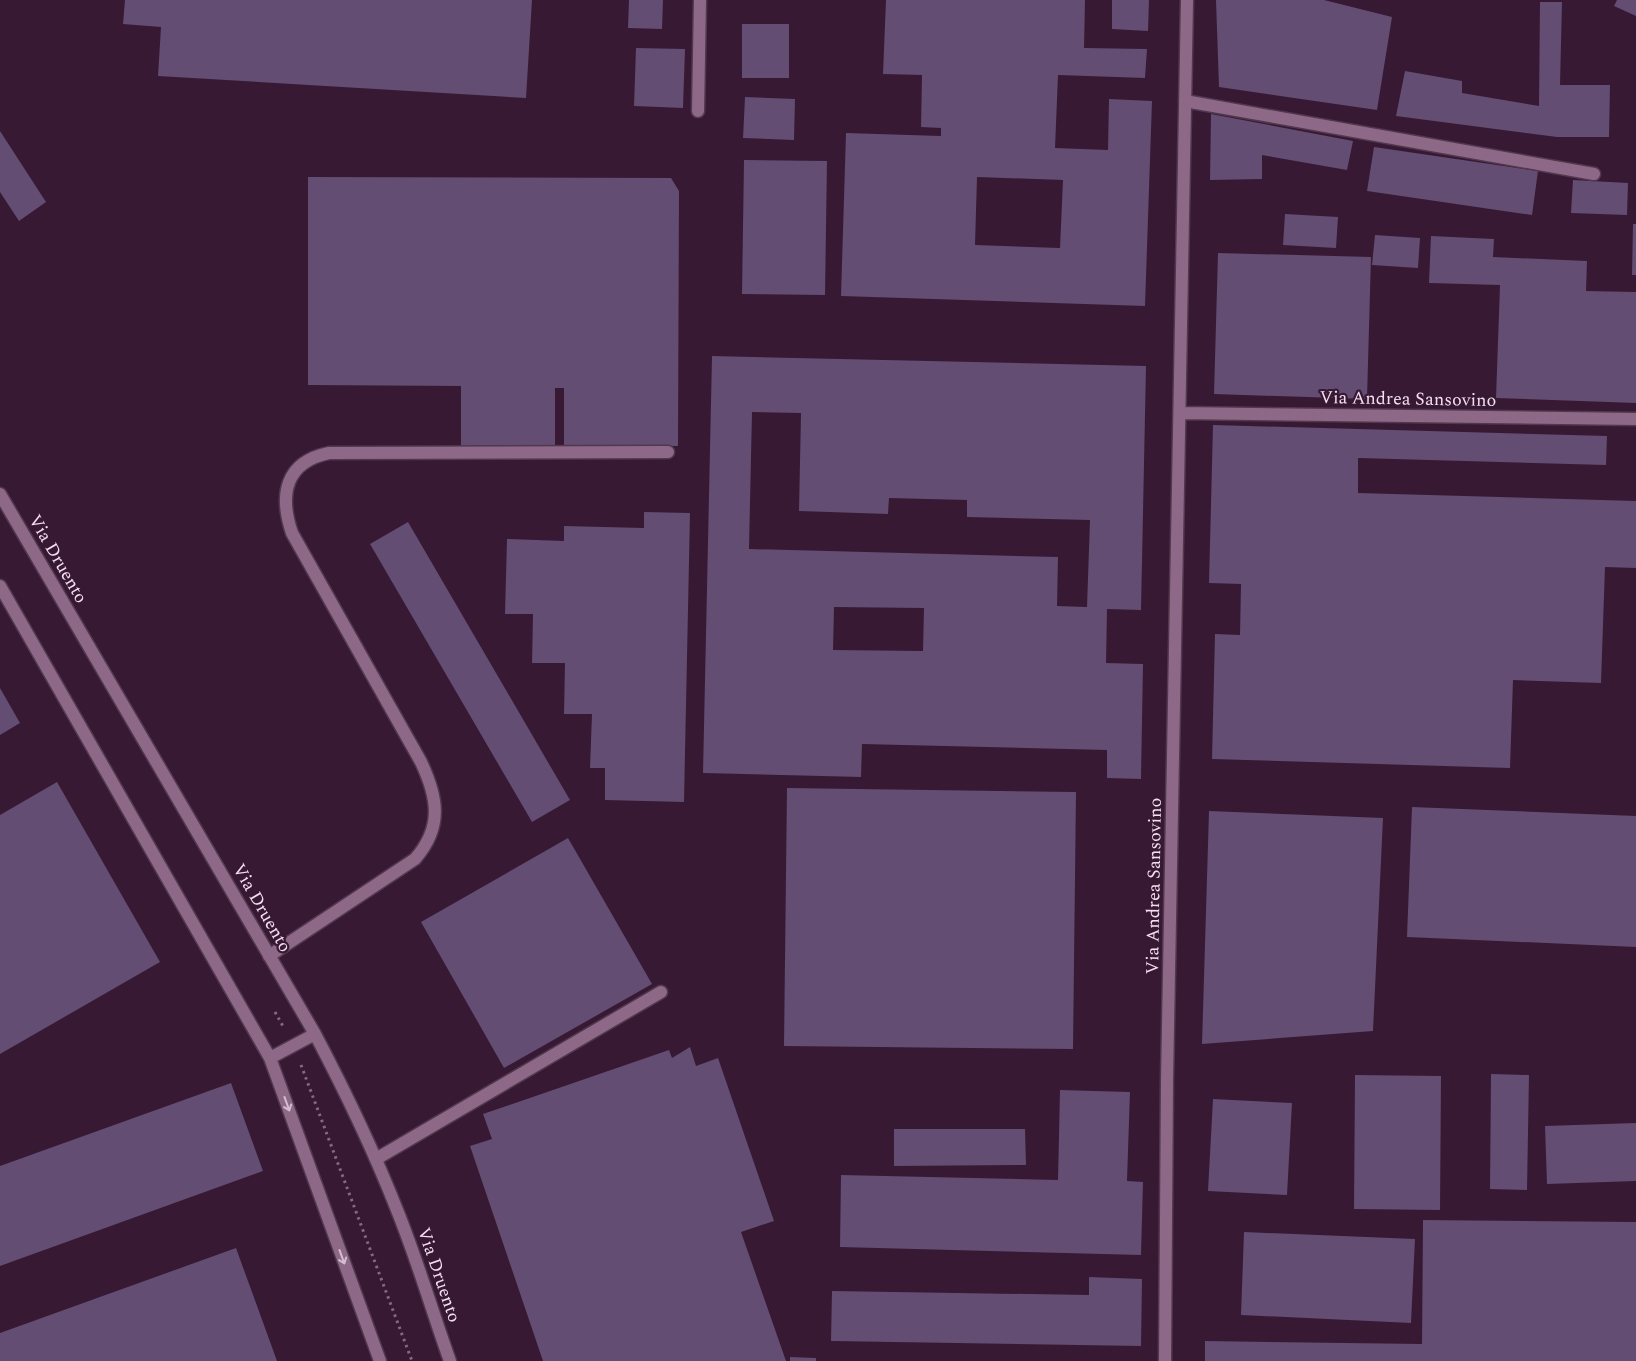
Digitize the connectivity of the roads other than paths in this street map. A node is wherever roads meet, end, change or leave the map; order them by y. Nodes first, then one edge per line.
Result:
1 (700, 0) edge
2 (1187, 0) edge
3 (1186, 102) junction
4 (698, 111) dead end
5 (1594, 174) dead end
6 (1180, 413) junction
7 (1636, 420) edge
8 (668, 452) dead end
9 (0, 494) edge
10 (0, 586) edge
11 (269, 956) junction
12 (661, 992) dead end
13 (315, 1034) junction
14 (270, 1058) junction
15 (376, 1159) junction
16 (380, 1361) edge
17 (450, 1361) edge
18 (1165, 1361) edge

1 - 4 street
2 - 3 street, Via Andrea Sansovino
3 - 5 street
3 - 6 street, Via Andrea Sansovino
6 - 7 street, Via Andrea Sansovino
6 - 18 street, Via Andrea Sansovino
8 - 11 street
9 - 11 street, Via Druento
10 - 14 street
11 - 13 street, Via Druento
12 - 15 street
13 - 14 street
13 - 15 street, Via Druento
14 -> 16 street
15 - 17 street, Via Druento

